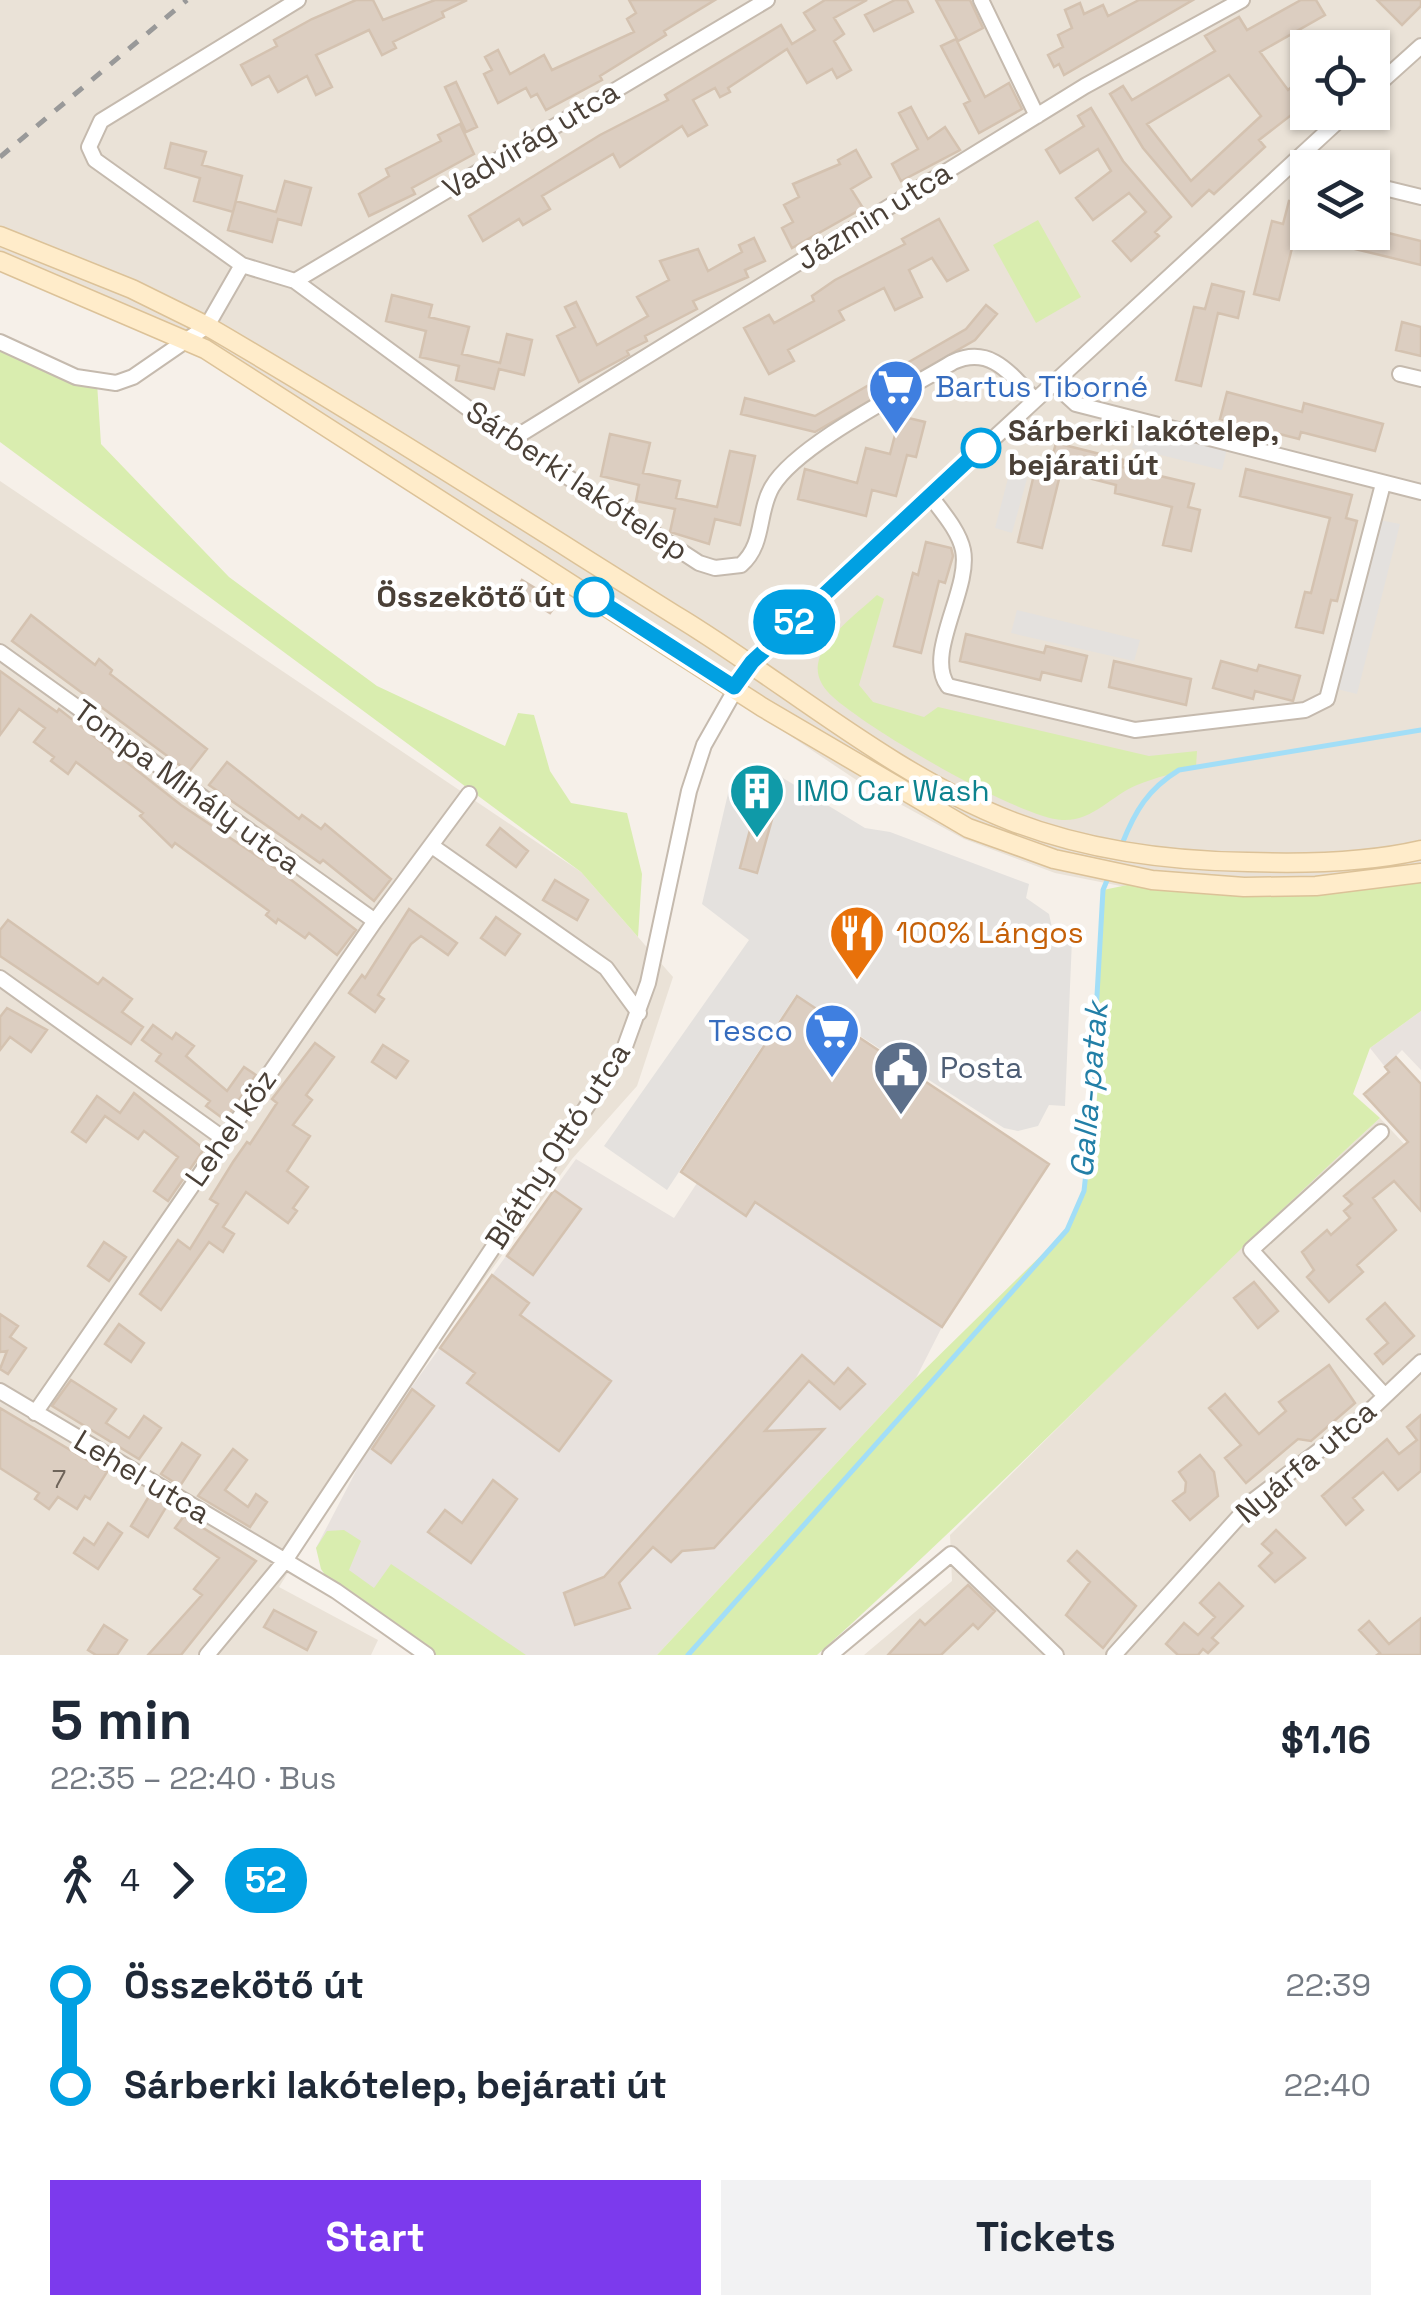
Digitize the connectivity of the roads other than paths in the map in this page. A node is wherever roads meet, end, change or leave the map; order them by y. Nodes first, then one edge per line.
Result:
1 (298, 0) edge
2 (767, 0) edge
3 (981, 0) edge
4 (1242, 0) edge
5 (1421, 46) edge
6 (1390, 74) edge
7 (1037, 116) junction
8 (1329, 130) edge
9 (1307, 150) edge
10 (1290, 166) edge
11 (1390, 189) edge
12 (1421, 197) edge
13 (0, 236) edge
14 (0, 260) edge
15 (242, 265) junction
16 (295, 281) junction
17 (207, 326) junction
18 (187, 338) junction
19 (0, 342) edge
20 (1400, 374) dead end
21 (1421, 380) edge
22 (1052, 382) junction
23 (1034, 399) junction
24 (510, 440) junction
25 (1382, 484) junction
26 (1421, 492) edge
27 (931, 497) junction
28 (0, 652) edge
29 (752, 662) junction
30 (734, 687) junction
31 (469, 794) dead end
32 (432, 846) junction
33 (1421, 850) edge
34 (1421, 873) edge
35 (375, 921) junction
36 (0, 978) edge
37 (639, 1013) junction
38 (1382, 1132) dead end
39 (224, 1139) junction
40 (1421, 1362) edge
41 (0, 1391) edge
42 (1385, 1396) junction
43 (35, 1413) junction
44 (284, 1562) junction
45 (207, 1655) edge
46 (427, 1655) edge
47 (830, 1655) edge
48 (1056, 1655) edge
49 (1114, 1655) edge

1 - 15 street, Sárberki lakótelep
2 - 16 street, Vadvirág utca
3 - 7 street
4 - 7 street, Jázmin utca
5 - 6 street
7 - 24 street, Jázmin utca
8 - 9 street, Bláthy Ottó utca
10 - 22 street, Bláthy Ottó utca
11 - 12 street
13 - 17 street
14 - 18 street
15 - 16 street, Sárberki lakótelep
15 - 17 street
16 - 24 street, Sárberki lakótelep
17 - 18 street
17 - 29 street
18 - 19 street
18 - 30 street
20 - 21 street
22 - 23 street, Bláthy Ottó utca
22 - 25 street
23 - 24 street, Sárberki lakótelep
23 - 27 street, Bláthy Ottó utca
25 - 26 street
25 - 27 street
27 - 29 street, Bláthy Ottó utca
28 - 35 street, Tompa Mihály utca
29 - 30 street, Bláthy Ottó utca
29 - 33 street
30 - 34 street
30 - 37 street, Bláthy Ottó utca
31 - 32 street, Lehel köz
32 - 35 street, Lehel köz
32 - 37 street
35 - 39 street, Lehel köz
36 - 39 street
37 - 44 street, Bláthy Ottó utca
38 - 42 street
39 - 43 street, Lehel köz
40 - 42 street, Nyárfa utca
41 - 43 street, Lehel utca
42 - 49 street, Nyárfa utca
43 - 44 street, Lehel utca
44 - 45 street, Bláthy Ottó utca
44 - 46 street, Lehel utca
47 - 48 street

